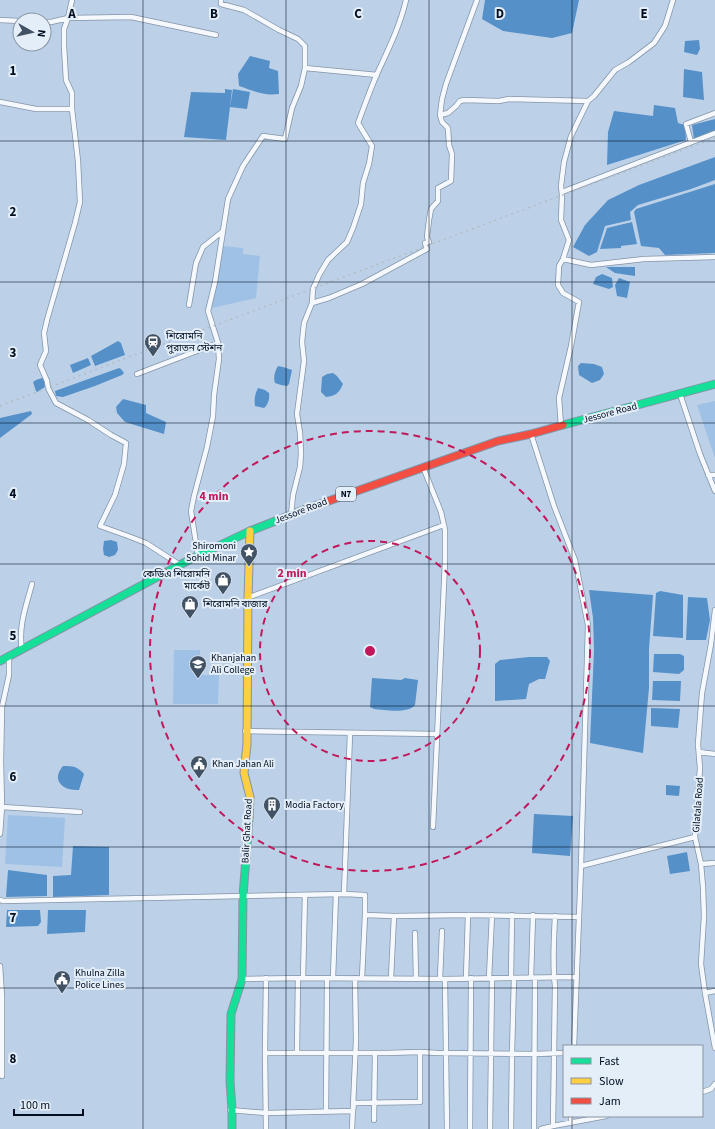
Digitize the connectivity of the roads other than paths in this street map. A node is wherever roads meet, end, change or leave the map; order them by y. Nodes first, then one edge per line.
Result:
1 (72, 0) edge
2 (221, 0) edge
3 (406, 0) edge
4 (477, 0) edge
5 (673, 0) edge
6 (68, 18) junction
7 (0, 20) edge
8 (12, 21) edge
9 (52, 22) edge
10 (216, 35) dead end
11 (305, 68) junction
12 (377, 76) junction
13 (588, 101) junction
14 (0, 102) edge
15 (72, 109) junction
16 (715, 113) edge
17 (440, 115) junction
18 (715, 133) edge
19 (691, 142) junction
20 (562, 192) junction
21 (222, 231) junction
22 (715, 257) edge
23 (563, 259) junction
24 (312, 303) junction
25 (189, 306) dead end
26 (218, 343) junction
27 (137, 374) dead end
28 (715, 384) edge
29 (680, 394) junction
30 (561, 426) junction
31 (531, 434) junction
32 (423, 467) junction
33 (708, 475) junction
34 (715, 475) edge
35 (715, 491) edge
36 (291, 515) junction
37 (444, 525) junction
38 (249, 532) junction
39 (198, 556) junction
40 (180, 565) junction
41 (32, 584) dead end
42 (247, 598) junction
43 (715, 610) edge
44 (22, 650) junction
45 (9, 657) junction
46 (0, 661) edge
47 (246, 731) junction
48 (350, 733) junction
49 (437, 734) junction
50 (699, 752) junction
51 (715, 754) edge
52 (1, 762) edge
53 (2, 808) junction
54 (80, 812) dead end
55 (433, 828) dead end
56 (0, 834) edge
57 (695, 837) junction
58 (715, 863) edge
59 (701, 864) junction
60 (581, 866) junction
61 (336, 894) junction
62 (344, 894) junction
63 (304, 895) junction
64 (242, 896) junction
65 (0, 900) edge
66 (365, 915) junction
67 (468, 915) junction
68 (492, 915) junction
69 (512, 915) junction
70 (394, 916) junction
71 (533, 916) junction
72 (555, 916) junction
73 (579, 917) junction
74 (442, 930) dead end
75 (415, 933) dead end
76 (0, 966) edge
77 (576, 977) junction
78 (266, 978) junction
79 (301, 978) junction
80 (327, 978) junction
81 (333, 978) junction
82 (355, 978) junction
83 (362, 978) junction
84 (391, 978) junction
85 (416, 978) junction
86 (466, 978) junction
87 (471, 978) junction
88 (490, 978) junction
89 (512, 978) junction
90 (533, 978) junction
91 (554, 978) junction
92 (241, 979) junction
93 (442, 979) junction
94 (715, 991) edge
95 (705, 993) junction
96 (574, 1045) edge
97 (715, 1048) edge
98 (420, 1052) junction
99 (265, 1053) junction
100 (297, 1053) junction
101 (326, 1053) junction
102 (355, 1053) junction
103 (375, 1053) junction
104 (446, 1053) junction
105 (555, 1053) junction
106 (563, 1053) edge
107 (471, 1054) junction
108 (492, 1054) junction
109 (512, 1054) junction
110 (534, 1054) junction
111 (2, 1076) dead end
112 (715, 1084) edge
113 (703, 1092) edge
114 (374, 1102) junction
115 (231, 1110) junction
116 (353, 1110) junction
117 (326, 1111) junction
118 (266, 1113) junction
119 (571, 1117) edge
120 (601, 1117) edge
121 (374, 1120) dead end
122 (571, 1123) junction
123 (553, 1126) junction
124 (230, 1129) edge
125 (266, 1129) edge
126 (352, 1129) edge
127 (447, 1129) edge
128 (470, 1129) edge
129 (490, 1129) edge
130 (511, 1129) edge
131 (534, 1129) edge
132 (541, 1129) edge

1 - 6 street
2 - 11 street
3 - 12 street
4 - 17 street
5 - 13 street
6 - 9 street
6 - 10 street
6 - 15 street
7 - 8 street
11 - 12 street
11 - 21 street
12 - 24 street
13 - 17 street
13 - 20 street
14 - 15 street
15 - 40 street
16 - 19 street
17 - 24 street
18 - 19 street
19 - 20 street
20 - 23 street
21 - 25 street
21 - 26 street
22 - 23 street
23 - 30 street
24 - 36 street
26 - 27 street
26 - 39 street
28 - 29 main road, Jessore Road / N7
29 - 30 main road, Jessore Road / N7
29 - 33 street
30 - 31 main road, Jessore Road / N7
31 - 32 main road, Jessore Road / N7
31 - 60 street
32 - 36 main road, Jessore Road / N7
32 - 37 street
33 - 34 street
33 - 35 street
36 - 38 main road, Jessore Road / N7
37 - 42 street
37 - 49 street
38 - 39 main road, Jessore Road / N7
38 - 42 main road, Balir Ghat Road
39 - 40 main road, Jessore Road / N7
40 - 44 main road, Jessore Road / N7
41 - 44 street
42 - 47 main road, Balir Ghat Road
43 - 50 street, Gilatala Road
44 - 45 main road, Jessore Road / N7
45 - 46 main road, Jessore Road / N7
45 - 52 street
47 - 48 street
47 - 64 main road, Balir Ghat Road
48 - 49 street
48 - 62 street
49 - 55 street
50 - 51 street
50 - 57 street, Gilatala Road
52 - 53 street
53 - 54 street
53 - 56 street
57 - 59 street, Gilatala Road
57 - 60 street
58 - 59 street
59 - 95 street, Gilatala Road
60 - 73 street
61 - 62 street
61 - 63 street
61 - 81 street
62 - 66 street
63 - 64 street
63 - 79 street
64 - 65 street
64 - 92 main road, Balir Ghat Road
66 - 70 street
66 - 83 street
67 - 68 street
67 - 70 street
67 - 86 street
68 - 69 street
68 - 88 street
69 - 71 street
69 - 89 street
70 - 84 street
71 - 72 street
71 - 90 street
72 - 73 street
72 - 91 street
73 - 77 street
74 - 93 street
75 - 85 street
76 - 111 street
77 - 91 street
77 - 96 street
78 - 79 street
78 - 92 street
78 - 99 street
79 - 80 street
79 - 100 street
80 - 81 street
80 - 101 street
81 - 82 street
82 - 83 street
82 - 102 street
83 - 84 street
84 - 85 street
85 - 93 street
86 - 87 street
86 - 93 street
87 - 88 street
87 - 107 street
88 - 89 street
88 - 108 street
89 - 90 street
89 - 109 street
90 - 91 street
90 - 110 street
91 - 105 street
92 - 115 main road, Balir Ghat Road
93 - 104 street
94 - 95 street
95 - 97 street, Gilatala Road
98 - 103 street
98 - 104 street
98 - 114 street
99 - 100 street
99 - 118 street
100 - 101 street
101 - 102 street
101 - 117 street
102 - 103 street
102 - 116 street
103 - 114 street
104 - 107 street
104 - 127 street
105 - 106 street
105 - 110 street
105 - 123 street
107 - 108 street
107 - 128 street
108 - 109 street
108 - 129 street
109 - 110 street
109 - 130 street
110 - 131 street
112 - 113 street
114 - 116 street
114 - 121 street
115 - 118 street
115 - 124 main road, Balir Ghat Road
116 - 117 street
116 - 126 street
117 - 118 street
118 - 125 street
119 - 122 street
120 - 122 street
122 - 123 street
123 - 132 street

